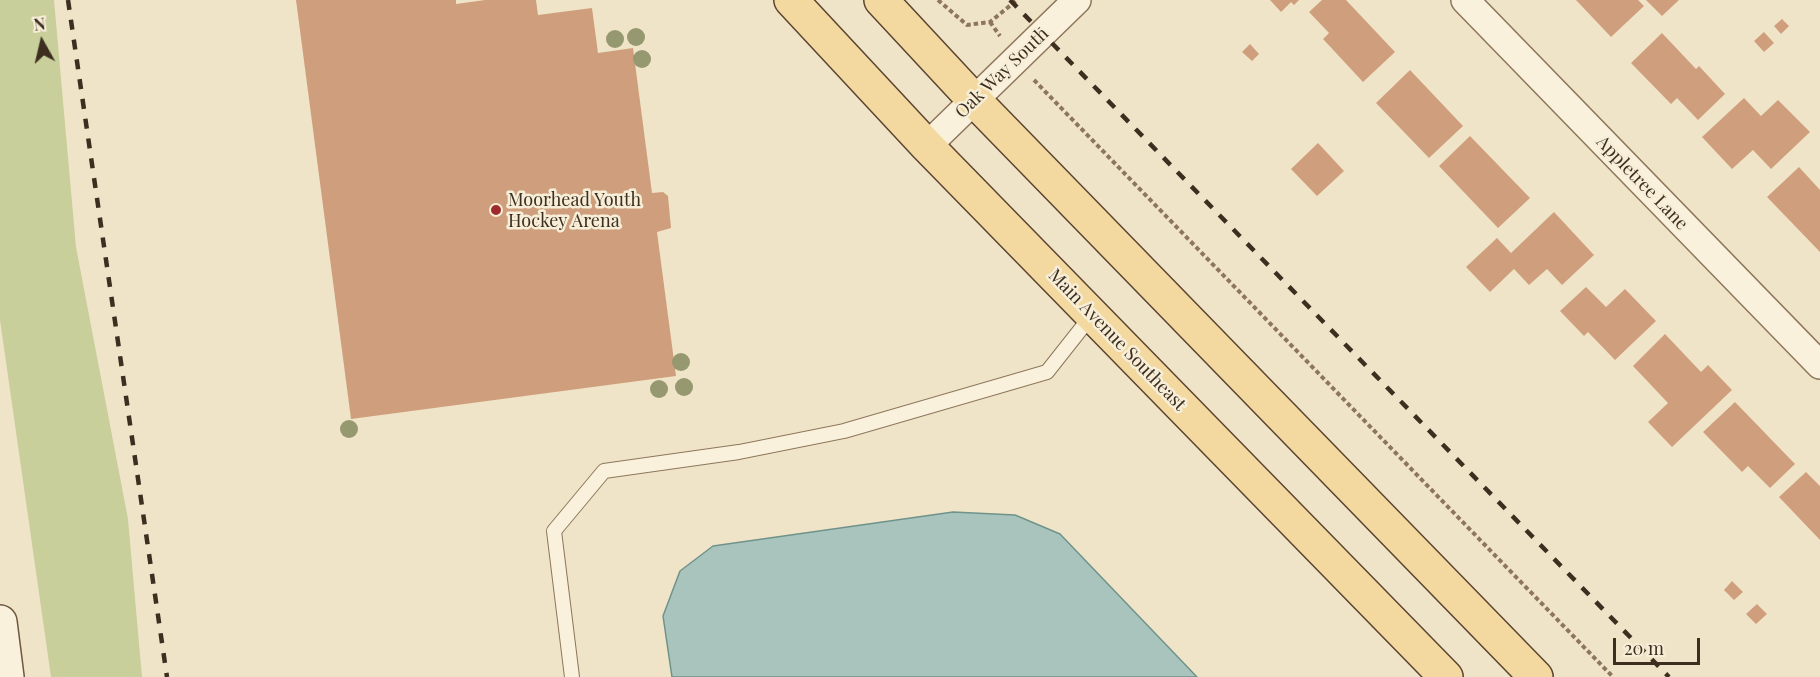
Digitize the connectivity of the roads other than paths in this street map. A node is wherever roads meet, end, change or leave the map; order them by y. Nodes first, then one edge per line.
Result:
1 (791, 0) edge
2 (881, 0) edge
3 (1077, 0) edge
4 (1465, 0) edge
5 (974, 100) junction
6 (927, 146) junction
7 (1092, 315) junction
8 (1820, 365) edge
9 (0, 622) edge
10 (7, 677) edge
11 (572, 677) edge
12 (1446, 677) edge
13 (1536, 677) edge

1 - 6 main road, Main Avenue Southeast
2 - 5 main road
3 - 5 street, Oak Way South
4 - 8 street, Appletree Lane
5 - 6 street, Oak Way South
5 - 13 main road
6 - 7 main road, Main Avenue Southeast
7 - 11 lane
7 - 12 main road, Main Avenue Southeast
9 - 10 main road

